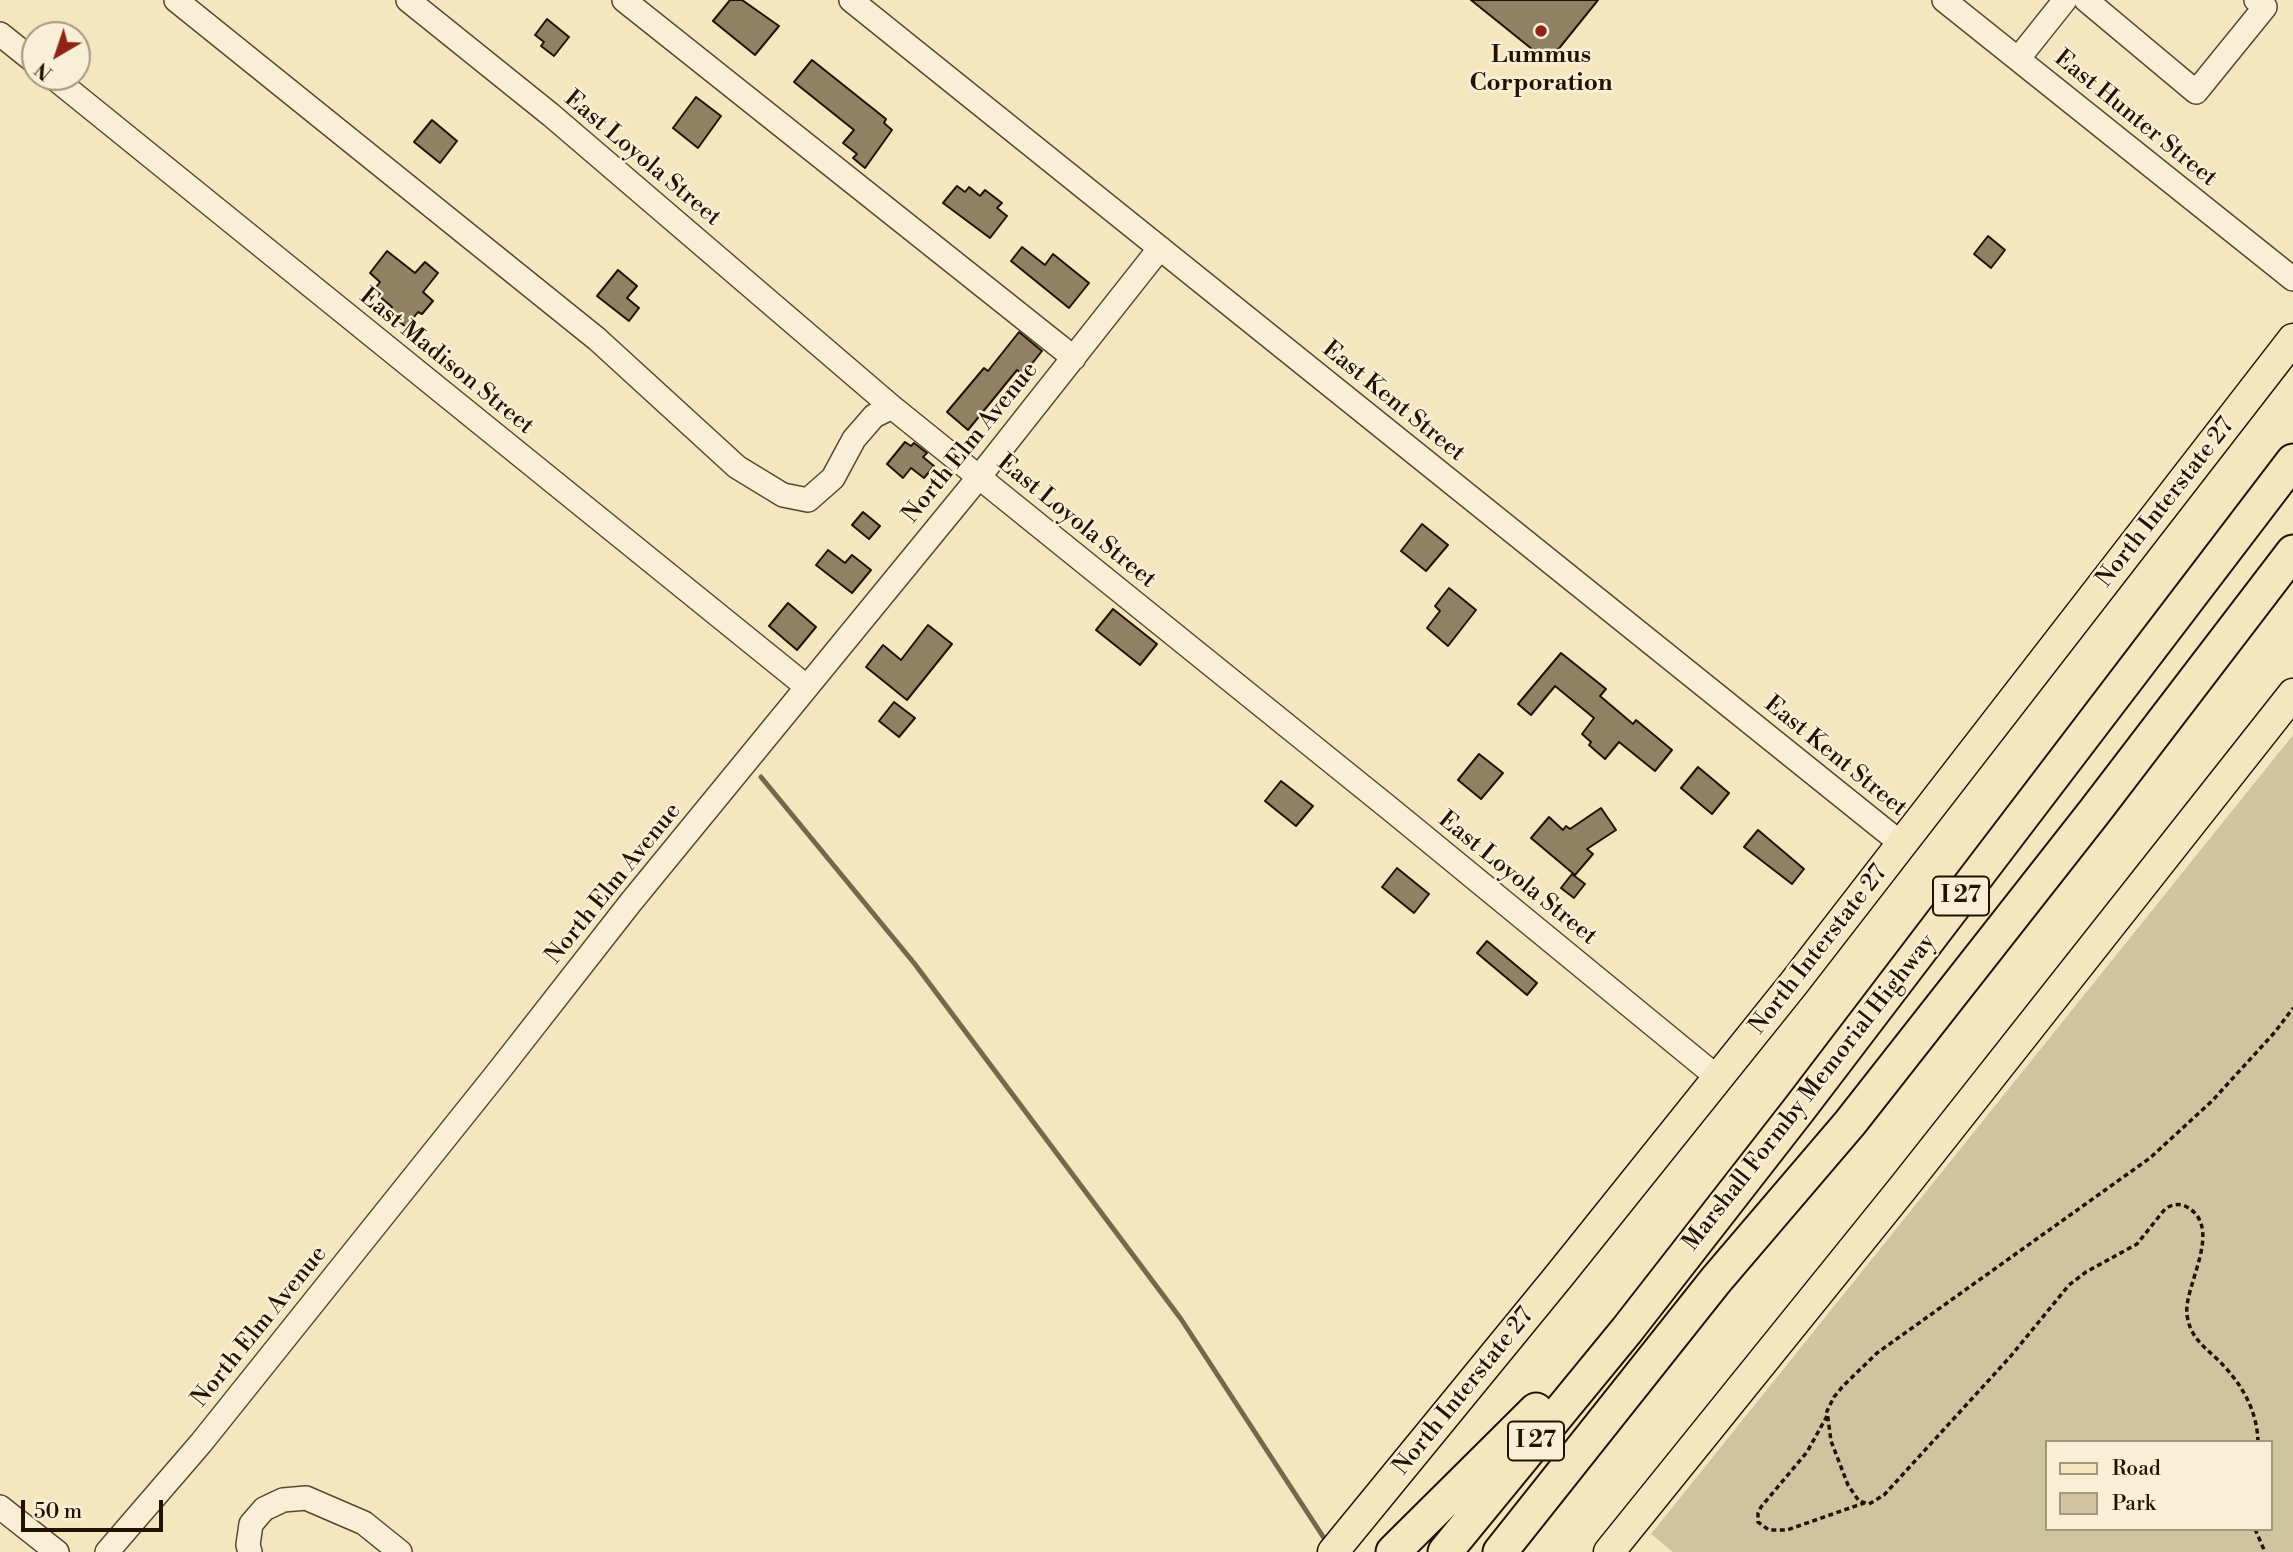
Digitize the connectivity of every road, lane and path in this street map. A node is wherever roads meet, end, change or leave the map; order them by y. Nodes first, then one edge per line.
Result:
1 (176, 0) edge
2 (408, 0) edge
3 (624, 0) edge
4 (851, 0) edge
5 (1944, 0) edge
6 (2065, 0) edge
7 (2086, 0) edge
8 (2256, 0) edge
9 (0, 34) edge
10 (21, 51) edge
11 (2018, 59) junction
12 (70, 91) edge
13 (1160, 248) junction
14 (2293, 279) edge
15 (2293, 340) edge
16 (1074, 359) junction
17 (892, 407) junction
18 (2293, 444) edge
19 (2293, 461) edge
20 (979, 477) junction
21 (2293, 552) edge
22 (2193, 590) junction
23 (807, 687) junction
24 (2293, 694) edge
25 (1903, 845) junction
26 (2293, 1008) edge
27 (1717, 1077) junction
28 (1827, 1152) junction
29 (1627, 1330) junction
30 (1828, 1414) junction
31 (2258, 1440) edge
32 (1864, 1503) junction
33 (0, 1507) edge
34 (2256, 1531) edge
35 (57, 1552) edge
36 (107, 1552) edge
37 (250, 1552) edge
38 (400, 1552) edge
39 (1333, 1552) edge
40 (1393, 1552) edge
41 (1445, 1552) edge
42 (1500, 1552) edge
43 (1528, 1552) edge
44 (1609, 1552) edge
45 (2264, 1552) edge

1 - 17 street
2 - 17 street, East Loyola Street
3 - 16 street
4 - 13 street, East Kent Street
5 - 11 street, East Hunter Street
6 - 11 street
7 - 8 street
9 - 10 street
11 - 14 street, East Hunter Street
12 - 23 street, East Madison Street
13 - 16 street, North Elm Avenue
13 - 25 street, East Kent Street
15 - 25 main road, North Interstate 27
16 - 20 street, North Elm Avenue
17 - 20 street, East Loyola Street
18 - 22 highway
19 - 22 highway, Marshall Formby Memorial Highway / I 27
20 - 23 street, North Elm Avenue
20 - 27 street, East Loyola Street
21 - 28 highway, Marshall Formby Memorial Highway / I 27
22 - 29 highway, Marshall Formby Memorial Highway / I 27
23 - 36 street, North Elm Avenue
24 - 44 main road
25 - 27 main road, North Interstate 27
26 - 30 path
27 - 39 main road, North Interstate 27
28 - 42 highway, Marshall Formby Memorial Highway / I 27
28 - 43 highway
29 - 40 highway
29 - 41 highway, Marshall Formby Memorial Highway / I 27
30 - 32 path
30 - 32 path
31 - 32 path
33 - 35 street
34 - 45 path
37 - 38 street

